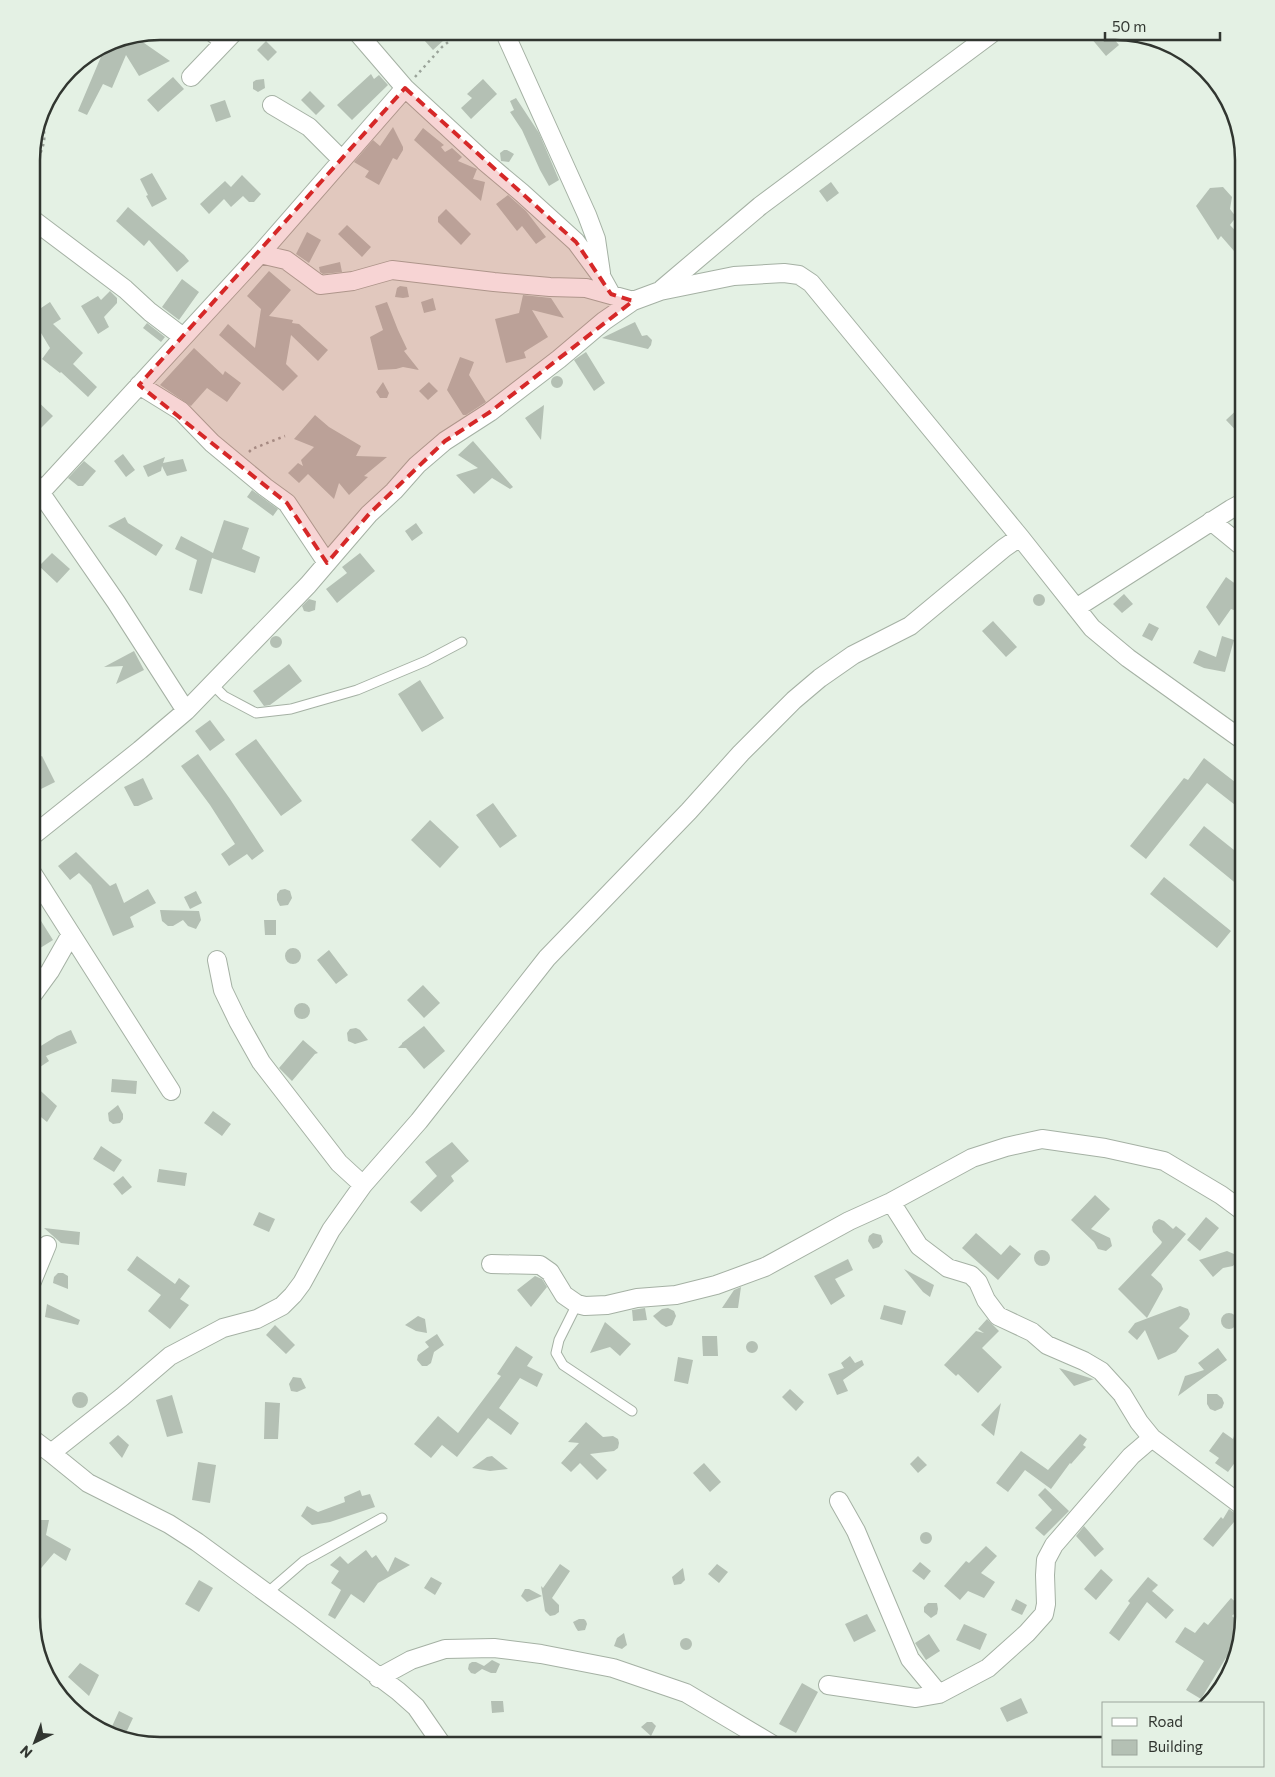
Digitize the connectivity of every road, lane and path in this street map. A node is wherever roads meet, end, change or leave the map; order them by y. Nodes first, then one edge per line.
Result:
1 (219, 40) edge
2 (364, 40) edge
3 (451, 40) edge
4 (508, 40) edge
5 (984, 40) edge
6 (191, 77) dead end
7 (405, 88) junction
8 (272, 105) dead end
9 (44, 129) edge
10 (40, 155) edge
11 (342, 160) junction
12 (40, 227) edge
13 (260, 254) junction
14 (601, 276) junction
15 (660, 291) junction
16 (611, 294) junction
17 (633, 301) junction
18 (184, 337) junction
19 (140, 385) junction
20 (285, 436) dead end
21 (237, 464) junction
22 (40, 487) edge
23 (40, 499) edge
24 (1235, 507) edge
25 (1211, 521) junction
26 (1020, 537) junction
27 (1235, 541) edge
28 (327, 563) junction
29 (1076, 608) junction
30 (462, 642) dead end
31 (212, 684) junction
32 (186, 711) junction
33 (1235, 735) edge
34 (40, 830) edge
35 (40, 885) edge
36 (71, 934) junction
37 (217, 960) dead end
38 (40, 985) edge
39 (170, 1091) dead end
40 (364, 1184) junction
41 (891, 1202) junction
42 (1235, 1205) edge
43 (47, 1245) dead end
44 (40, 1262) edge
45 (491, 1264) dead end
46 (577, 1304) junction
47 (632, 1412) dead end
48 (1152, 1438) junction
49 (40, 1445) edge
50 (51, 1453) junction
51 (1235, 1500) edge
52 (839, 1501) dead end
53 (382, 1518) dead end
54 (267, 1593) junction
55 (378, 1678) junction
56 (828, 1685) dead end
57 (938, 1694) junction
58 (437, 1737) edge
59 (760, 1737) edge

1 - 6 street
2 - 7 street
3 - 7 path
4 - 14 street
5 - 15 street
7 - 11 street
7 - 14 street
8 - 11 street
9 - 10 path
11 - 13 street
12 - 18 street
13 - 16 street
13 - 18 street
14 - 16 street
15 - 17 street
15 - 26 street
16 - 17 street
17 - 28 street
18 - 19 street
19 - 21 street
19 - 22 street
20 - 21 path
21 - 28 street
23 - 32 street
24 - 25 street
25 - 27 street
25 - 29 street
26 - 29 street
26 - 40 street
28 - 31 street
29 - 33 street
30 - 31 lane
31 - 32 street
32 - 34 street
35 - 36 street
36 - 38 street
36 - 39 street
37 - 40 street
40 - 50 street
41 - 42 street
41 - 46 street
41 - 48 street
43 - 44 street
45 - 46 street
46 - 47 lane
48 - 51 street
48 - 57 street
49 - 50 street
50 - 54 street
52 - 57 street
53 - 54 lane
54 - 55 street
55 - 58 street
55 - 59 street
56 - 57 street

